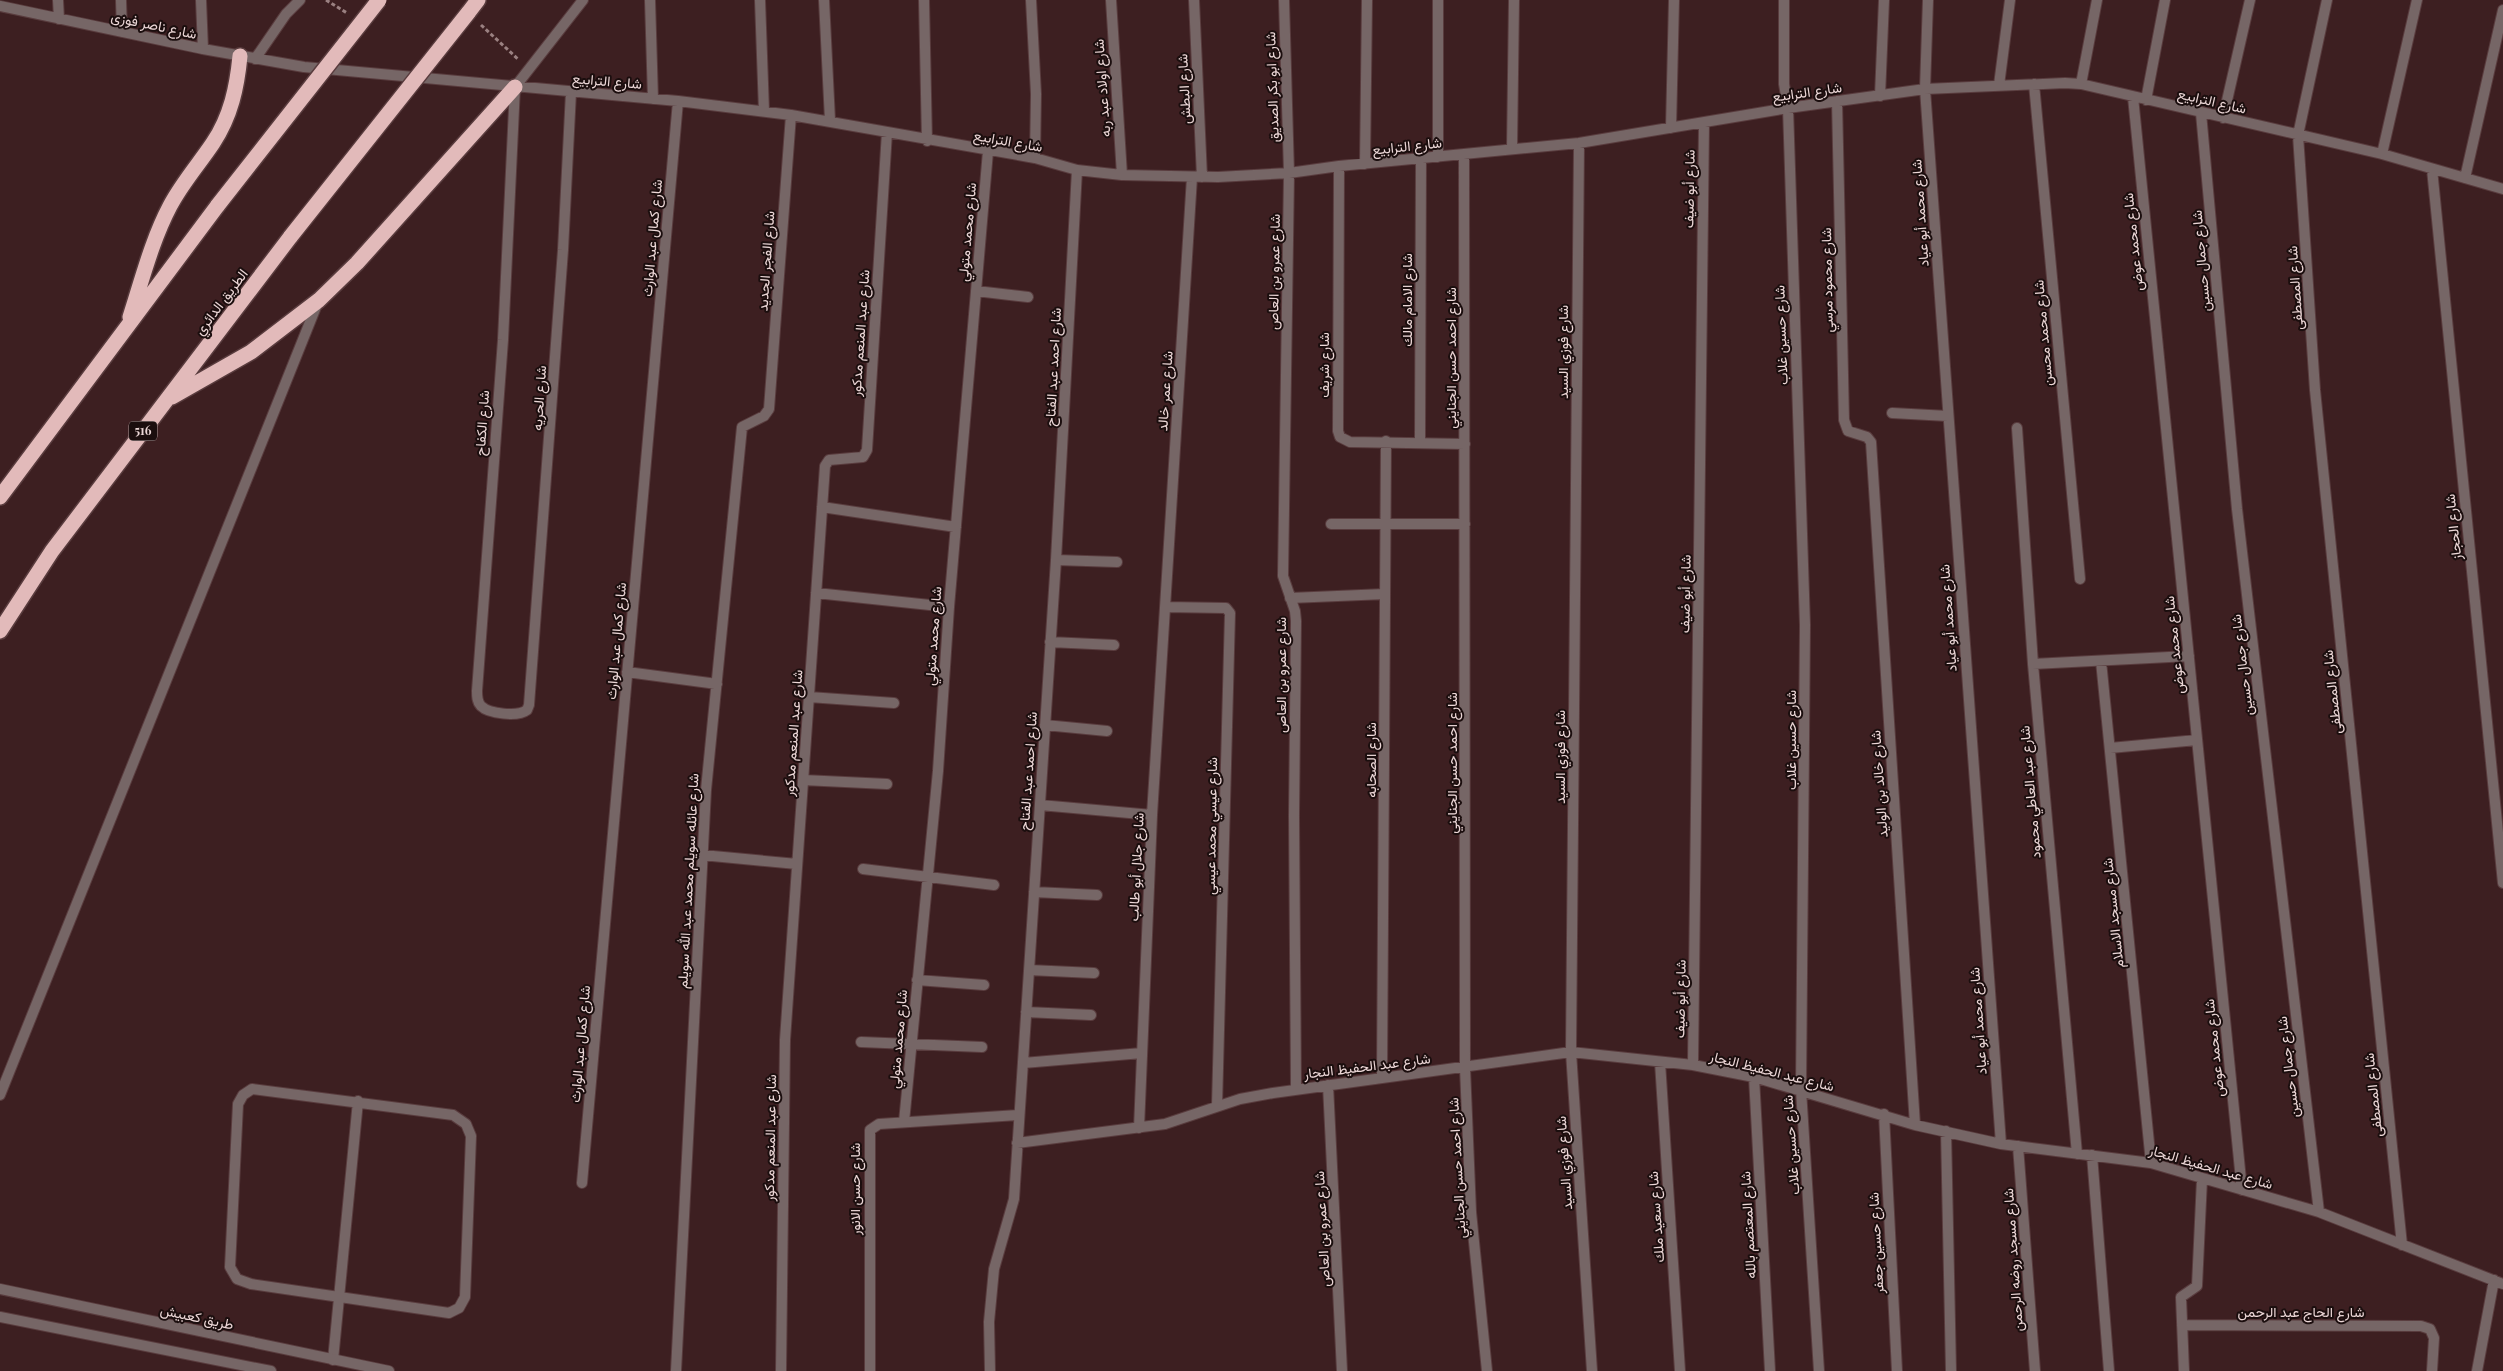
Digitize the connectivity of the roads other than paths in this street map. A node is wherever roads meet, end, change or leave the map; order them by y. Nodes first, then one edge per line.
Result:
1 (58, 0) edge
2 (121, 0) edge
3 (201, 0) edge
4 (286, 0) edge
5 (300, 0) edge
6 (379, 0) edge
7 (478, 0) edge
8 (583, 0) edge
9 (650, 0) edge
10 (760, 0) edge
11 (824, 0) edge
12 (924, 0) edge
13 (1031, 0) edge
14 (1111, 0) edge
15 (1194, 0) edge
16 (1284, 0) edge
17 (1367, 0) edge
18 (1438, 0) edge
19 (1514, 0) edge
20 (1674, 0) edge
21 (1784, 0) edge
22 (1884, 0) edge
23 (1928, 0) edge
24 (2010, 0) edge
25 (2097, 0) edge
26 (2165, 0) edge
27 (2250, 0) edge
28 (2327, 0) edge
29 (2417, 0) edge
30 (14, 4) edge
31 (0, 6) edge
32 (2503, 10) edge
33 (286, 14) junction
34 (59, 19) junction
35 (122, 32) junction
36 (203, 49) junction
37 (240, 56) junction
38 (255, 59) junction
39 (304, 67) joint
40 (2034, 84) junction
41 (2081, 84) junction
42 (1999, 86) junction
43 (515, 88) junction
44 (1925, 89) junction
45 (571, 92) junction
46 (1880, 96) junction
47 (2133, 97) junction
48 (653, 99) junction
49 (2146, 100) junction
50 (678, 101) junction
51 (1837, 101) junction
52 (1788, 108) junction
53 (764, 111) junction
54 (2201, 113) junction
55 (791, 115) junction
56 (2223, 118) junction
57 (830, 120) junction
58 (1704, 122) junction
59 (1671, 128) junction
60 (887, 132) junction
61 (2298, 135) junction
62 (927, 141) junction
63 (1579, 143) junction
64 (1512, 149) junction
65 (988, 152) junction
66 (1464, 154) junction
67 (2382, 154) junction
68 (1438, 157) junction
69 (1036, 158) junction
70 (1421, 158) junction
71 (1365, 164) junction
72 (1339, 166) junction
73 (2432, 169) junction
74 (1077, 170) junction
75 (1288, 173) junction
76 (1122, 175) junction
77 (1197, 177) junction
78 (2465, 178) junction
79 (2503, 189) edge
80 (976, 291) junction
81 (1028, 297) dead end
82 (319, 300) junction
83 (126, 328) junction
84 (166, 400) junction
85 (769, 409) joint
86 (1892, 413) dead end
87 (1948, 416) junction
88 (2017, 428) dead end
89 (1386, 442) junction
90 (1420, 442) junction
91 (1871, 442) joint
92 (1465, 444) junction
93 (0, 497) edge
94 (822, 508) junction
95 (1331, 524) dead end
96 (1386, 524) junction
97 (1465, 524) junction
98 (956, 526) junction
99 (1056, 560) junction
100 (1116, 562) dead end
101 (2080, 579) dead end
102 (816, 593) junction
103 (1385, 594) junction
104 (1290, 598) junction
105 (949, 607) junction
106 (1165, 607) junction
107 (0, 631) edge
108 (1050, 642) junction
109 (1114, 645) dead end
110 (2189, 656) junction
111 (2101, 661) junction
112 (2033, 664) junction
113 (627, 672) junction
114 (717, 684) junction
115 (809, 698) junction
116 (894, 703) dead end
117 (528, 705) joint
118 (1045, 725) junction
119 (1107, 731) dead end
120 (2197, 740) junction
121 (2110, 748) junction
122 (803, 780) junction
123 (887, 784) dead end
124 (1040, 804) junction
125 (1152, 815) junction
126 (702, 855) junction
127 (797, 864) junction
128 (863, 869) dead end
129 (928, 877) junction
130 (2503, 883) edge
131 (994, 885) dead end
132 (1034, 892) junction
133 (1097, 895) dead end
134 (1029, 970) junction
135 (1094, 973) dead end
136 (917, 980) junction
137 (984, 985) dead end
138 (1026, 1012) junction
139 (1091, 1015) dead end
140 (861, 1042) dead end
141 (911, 1044) junction
142 (982, 1047) dead end
143 (1571, 1052) junction
144 (1142, 1053) junction
145 (1660, 1062) junction
146 (1023, 1063) junction
147 (1693, 1066) junction
148 (1465, 1068) junction
149 (1754, 1077) junction
150 (1382, 1078) junction
151 (1328, 1085) junction
152 (1296, 1089) junction
153 (1801, 1090) junction
154 (0, 1095) edge
155 (358, 1101) junction
156 (1218, 1106) junction
157 (1884, 1114) junction
158 (1020, 1115) junction
159 (904, 1122) junction
160 (1915, 1125) junction
161 (1139, 1128) junction
162 (1946, 1131) junction
163 (1017, 1142) junction
164 (2000, 1144) junction
165 (2018, 1146) junction
166 (2078, 1154) junction
167 (2092, 1156) junction
168 (2151, 1163) junction
169 (2202, 1179) junction
170 (582, 1184) dead end
171 (2242, 1190) junction
172 (2318, 1212) junction
173 (2402, 1245) junction
174 (2498, 1282) edge
175 (0, 1288) edge
176 (339, 1296) junction
177 (0, 1317) edge
178 (2182, 1325) junction
179 (333, 1360) junction
180 (271, 1371) edge
181 (389, 1371) edge
182 (676, 1371) edge
183 (781, 1371) edge
184 (870, 1371) edge
185 (990, 1371) edge
186 (1342, 1371) edge
187 (1487, 1371) edge
188 (1592, 1371) edge
189 (1680, 1371) edge
190 (1770, 1371) edge
191 (1819, 1371) edge
192 (1897, 1371) edge
193 (1951, 1371) edge
194 (2035, 1371) edge
195 (2109, 1371) edge
196 (2184, 1371) edge
197 (2432, 1371) edge
198 (2477, 1371) edge

1 - 34 street
2 - 35 street
3 - 36 street
4 - 33 street
5 - 33 street
6 - 83 highway, bridge
7 - 84 highway, الطريق الدائري / 516, bridge
8 - 43 street
9 - 48 street
10 - 53 street
11 - 57 street
12 - 62 street
13 - 69 street
14 - 76 street, شارع اولاد عبد ربه
15 - 77 street, شارع البطش
16 - 75 street, شارع ابو بكر الصديق
17 - 71 street
18 - 68 street
19 - 64 street
20 - 59 street
21 - 52 street, شارع حسين غلاب
22 - 46 street
23 - 44 street, شارع محمد أبو عياد
24 - 42 street
25 - 41 street
26 - 49 street
27 - 56 street
28 - 61 street, شارع المصطفى
29 - 67 street
30 - 31 street, شارع ناصر فوزى
30 - 34 street, شارع ناصر فوزى
32 - 78 street
33 - 38 street
34 - 35 street, شارع ناصر فوزى
35 - 36 street, شارع ناصر فوزى
36 - 37 street, شارع ناصر فوزى
37 - 38 street, شارع ناصر فوزى
37 - 83 highway
38 - 39 street, شارع ناصر فوزى
39 - 43 street, شارع الترابيع
40 - 41 street, شارع الترابيع
40 - 42 street, شارع الترابيع
40 - 101 street, شارع محمد محسن
41 - 47 street, شارع الترابيع
42 - 44 street, شارع الترابيع
43 - 45 street, شارع الترابيع
43 - 82 highway
43 - 117 street, شارع الكفاح
44 - 46 street, شارع الترابيع
44 - 87 street, شارع محمد أبو عياد
45 - 48 street, شارع الترابيع
45 - 117 street, شارع الحريه
46 - 51 street, شارع الترابيع
47 - 49 street, شارع الترابيع
47 - 110 street, شارع محمد عوض
48 - 50 street, شارع الترابيع
49 - 54 street, شارع الترابيع
50 - 53 street, شارع الترابيع
50 - 113 street, شارع كمال عبد الوارث
51 - 52 street, شارع الترابيع
51 - 91 street, شارع محمود مرسي
52 - 58 street, شارع الترابيع
52 - 153 street, شارع حسين غلاب
53 - 55 street, شارع الترابيع
54 - 56 street, شارع الترابيع
54 - 172 street, شارع جمال حسين
55 - 57 street, شارع الترابيع
55 - 85 street, شارع الفجر الجديد
56 - 61 street, شارع الترابيع
57 - 60 street, شارع الترابيع
58 - 59 street, شارع الترابيع
58 - 147 street, شارع أبو ضيف
59 - 63 street, شارع الترابيع
60 - 62 street, شارع الترابيع
60 - 94 street, شارع عبد المنعم مدكور
61 - 67 street, شارع الترابيع
61 - 173 street, شارع المصطفى
62 - 65 street, شارع الترابيع
63 - 64 street, شارع الترابيع
63 - 143 street, شارع فوزي السيد
64 - 66 street, شارع الترابيع
65 - 69 street, شارع الترابيع
65 - 80 street, شارع محمد متولي
66 - 68 street, شارع الترابيع
66 - 92 street, شارع احمد حسن الجنايني
67 - 73 street, شارع الترابيع
68 - 70 street, شارع الترابيع
69 - 74 street, شارع الترابيع
70 - 71 street, شارع الترابيع
70 - 90 street, شارع الامام مالك
71 - 72 street, شارع الترابيع
72 - 75 street, شارع الترابيع
72 - 89 street, شارع شريف
73 - 78 street, شارع الترابيع
73 - 130 street, شارع الحجاز
74 - 76 street, شارع الترابيع
74 - 99 street, شارع احمد عبد الفتاح
75 - 77 street, شارع الترابيع
75 - 104 street, شارع عمرو بن العاص
76 - 77 street, شارع الترابيع
77 - 106 street, شارع عمر خالد
78 - 79 street, شارع الترابيع
80 - 81 street
80 - 98 street, شارع محمد متولي
82 - 84 highway
82 - 154 street
83 - 93 highway
84 - 107 highway, الطريق الدائري / 516
85 - 114 street, شارع عائله سويلم محمد عبد الله سويلم
86 - 87 street
87 - 164 street, شارع محمد أبو عياد
88 - 112 street, شارع عبد العاطي محمود
89 - 90 street, شارع شريف
89 - 96 street, شارع الصحابه
90 - 92 street, شارع شريف
91 - 160 street, شارع خالد بن الوليد
92 - 97 street, شارع احمد حسن الجنايني
94 - 98 street
94 - 102 street, شارع عبد المنعم مدكور
95 - 96 street
96 - 97 street
96 - 103 street, شارع الصحابه
97 - 148 street, شارع احمد حسن الجنايني
98 - 105 street, شارع محمد متولي
99 - 100 street
99 - 108 street, شارع احمد عبد الفتاح
102 - 105 street
102 - 115 street, شارع عبد المنعم مدكور
103 - 104 street
103 - 150 street, شارع الصحابه
104 - 152 street, شارع عمرو بن العاص
105 - 129 street, شارع محمد متولي
106 - 125 street, شارع جلال أبو طالب
106 - 156 street, شارع عيسي محمد عيسي
108 - 109 street
108 - 118 street, شارع احمد عبد الفتاح
110 - 111 street
110 - 120 street, شارع محمد عوض
111 - 112 street
111 - 121 street, شارع مسجد الاسلام
112 - 166 street, شارع عبد العاطي محمود
113 - 114 street
113 - 170 street, شارع كمال عبد الوارث
114 - 126 street, شارع عائله سويلم محمد عبد الله سويلم
115 - 116 street
115 - 122 street, شارع عبد المنعم مدكور
118 - 119 street
118 - 124 street, شارع احمد عبد الفتاح
120 - 121 street
120 - 171 street, شارع محمد عوض
121 - 168 street, شارع مسجد الاسلام
122 - 123 street
122 - 127 street, شارع عبد المنعم مدكور
124 - 125 street
124 - 132 street, شارع احمد عبد الفتاح
125 - 144 street, شارع جلال أبو طالب
126 - 127 street
126 - 182 street, شارع عائله سويلم محمد عبد الله سويلم
127 - 183 street, شارع عبد المنعم مدكور
128 - 129 street
129 - 131 street
129 - 136 street, شارع محمد متولي
132 - 133 street
132 - 134 street, شارع احمد عبد الفتاح
134 - 135 street
134 - 138 street, شارع احمد عبد الفتاح
136 - 137 street
136 - 141 street, شارع محمد متولي
138 - 139 street
138 - 146 street, شارع احمد عبد الفتاح
140 - 141 street
141 - 142 street
141 - 159 street, شارع محمد متولي
143 - 145 street, شارع عبد الحفيظ النجار
143 - 148 street, شارع عبد الحفيظ النجار
143 - 188 street, شارع فوزي السيد
144 - 146 street
144 - 161 street, شارع جلال أبو طالب
145 - 147 street, شارع عبد الحفيظ النجار
145 - 189 street, شارع سعيد ملك
146 - 158 street, شارع احمد عبد الفتاح
147 - 149 street, شارع عبد الحفيظ النجار
148 - 150 street, شارع عبد الحفيظ النجار
148 - 187 street, شارع احمد حسن الجنايني
149 - 153 street, شارع عبد الحفيظ النجار
149 - 190 street, شارع المعتصم بالله
150 - 151 street, شارع عبد الحفيظ النجار
151 - 152 street, شارع عبد الحفيظ النجار
151 - 186 street, شارع عمرو بن العاص
152 - 156 street, شارع عبد الحفيظ النجار
153 - 157 street, شارع عبد الحفيظ النجار
153 - 191 street, شارع حسين غلاب
155 - 176 street
155 - 176 street
155 - 176 street
156 - 161 street, شارع عبد الحفيظ النجار
157 - 160 street, شارع عبد الحفيظ النجار
157 - 192 street, شارع حسين جعفر
158 - 159 street, شارع حسن الانور
158 - 163 street, شارع احمد عبد الفتاح
159 - 184 street, شارع حسن الانور
160 - 162 street, شارع عبد الحفيظ النجار
161 - 163 street, شارع عبد الحفيظ النجار
162 - 164 street, شارع عبد الحفيظ النجار
162 - 193 street
163 - 185 street, شارع احمد عبد الفتاح
164 - 165 street, شارع عبد الحفيظ النجار
165 - 166 street, شارع عبد الحفيظ النجار
165 - 194 street, شارع مسجد روضه الرحمن
166 - 167 street, شارع عبد الحفيظ النجار
167 - 168 street, شارع عبد الحفيظ النجار
167 - 195 street
168 - 169 street, شارع عبد الحفيظ النجار
169 - 171 street, شارع عبد الحفيظ النجار
169 - 178 street
171 - 172 street, شارع عبد الحفيظ النجار
172 - 173 street, شارع عبد الحفيظ النجار
173 - 174 street, شارع عبد الحفيظ النجار
174 - 198 street
175 - 179 street, طريق كعبيش
176 - 179 street
177 - 180 street
178 - 196 street
178 - 197 street, شارع الحاج عبد الرحمن
179 - 181 street, طريق كعبيش

